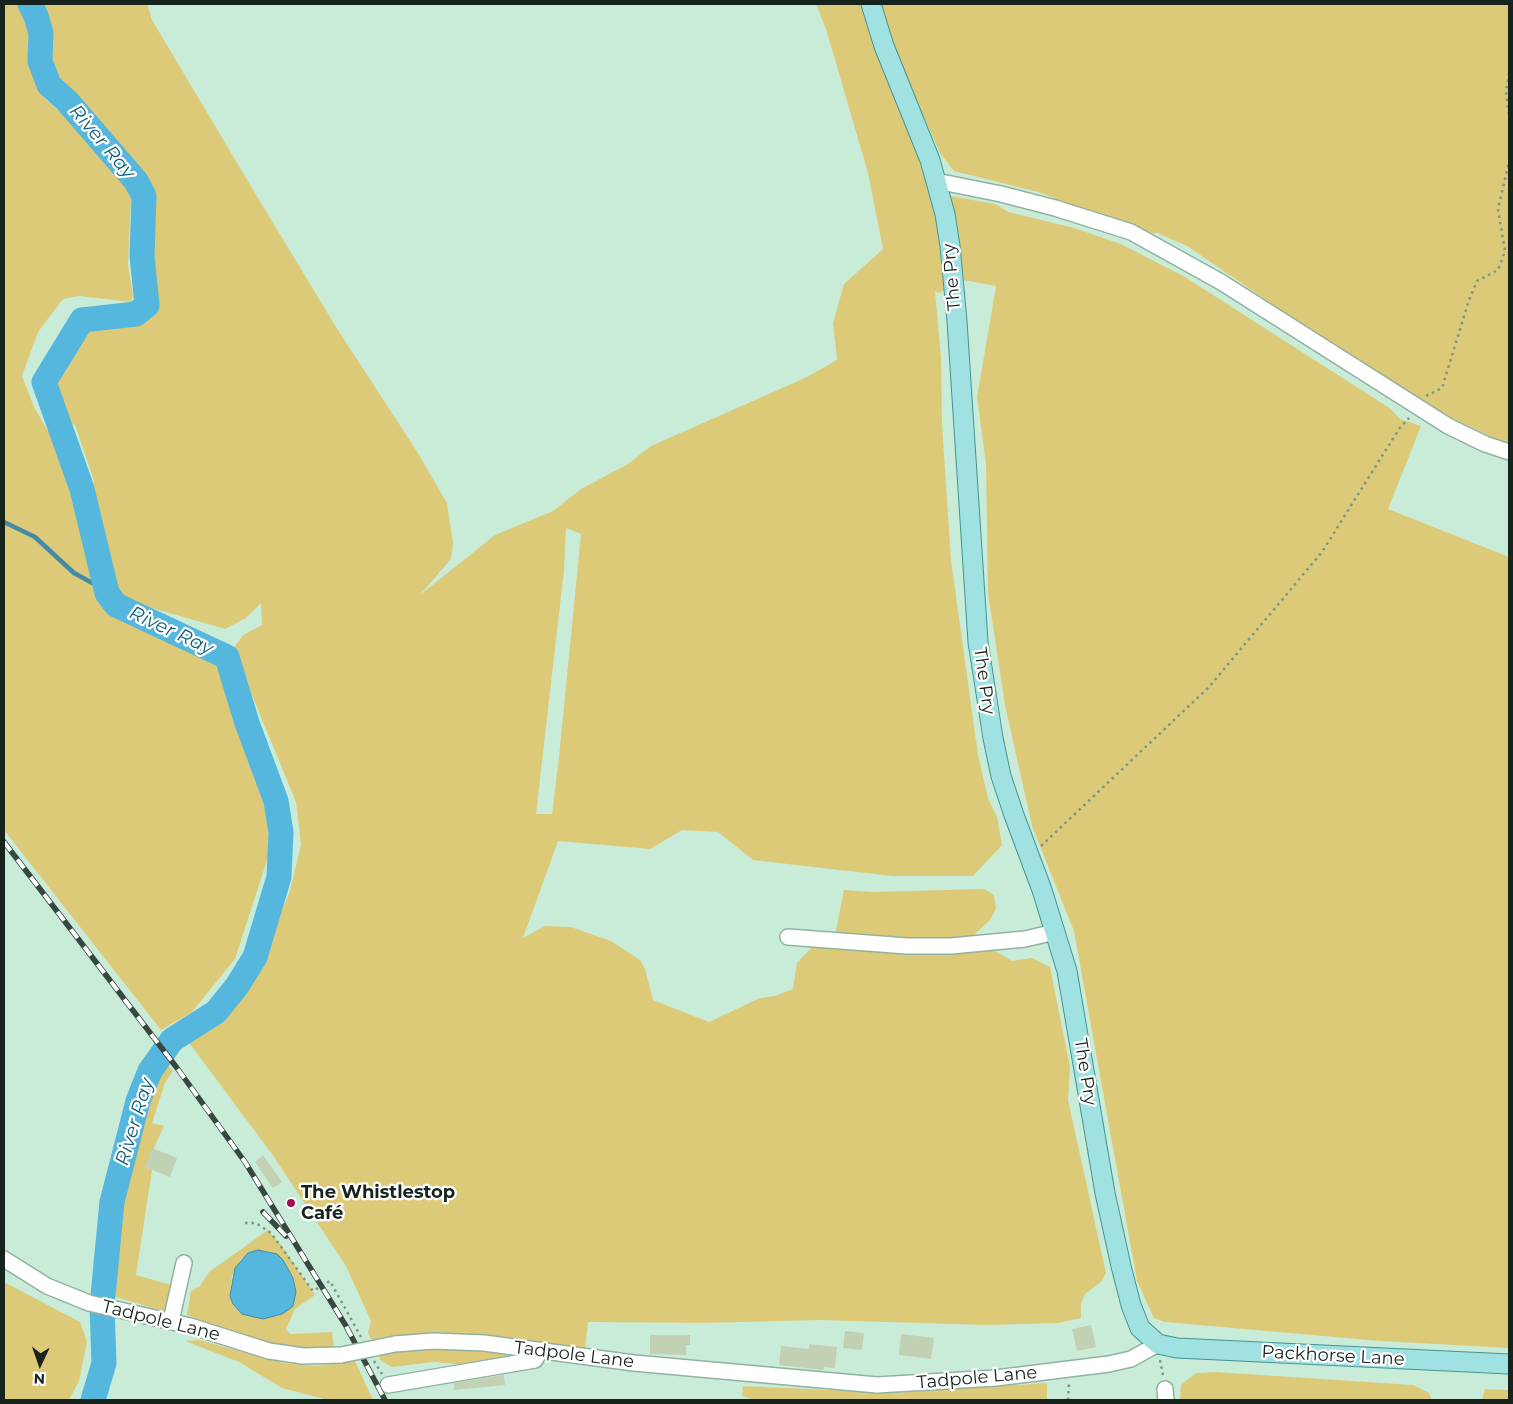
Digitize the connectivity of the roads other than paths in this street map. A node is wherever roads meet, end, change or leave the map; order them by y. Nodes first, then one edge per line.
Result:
1 (871, 4) edge
2 (936, 181) junction
3 (1509, 452) edge
4 (1055, 932) junction
5 (788, 937) dead end
6 (4, 1259) edge
7 (184, 1263) dead end
8 (172, 1321) junction
9 (1158, 1344) junction
10 (541, 1350) junction
11 (1509, 1364) edge
12 (388, 1385) road end

1 - 2 main road, The Pry
2 - 3 street
2 - 4 main road, The Pry
4 - 5 street
4 - 9 main road, The Pry
6 - 8 street, Tadpole Lane
7 - 8 street
8 - 10 street, Tadpole Lane, bridge
9 - 10 street, Tadpole Lane
9 - 11 main road, Packhorse Lane
10 - 12 street

